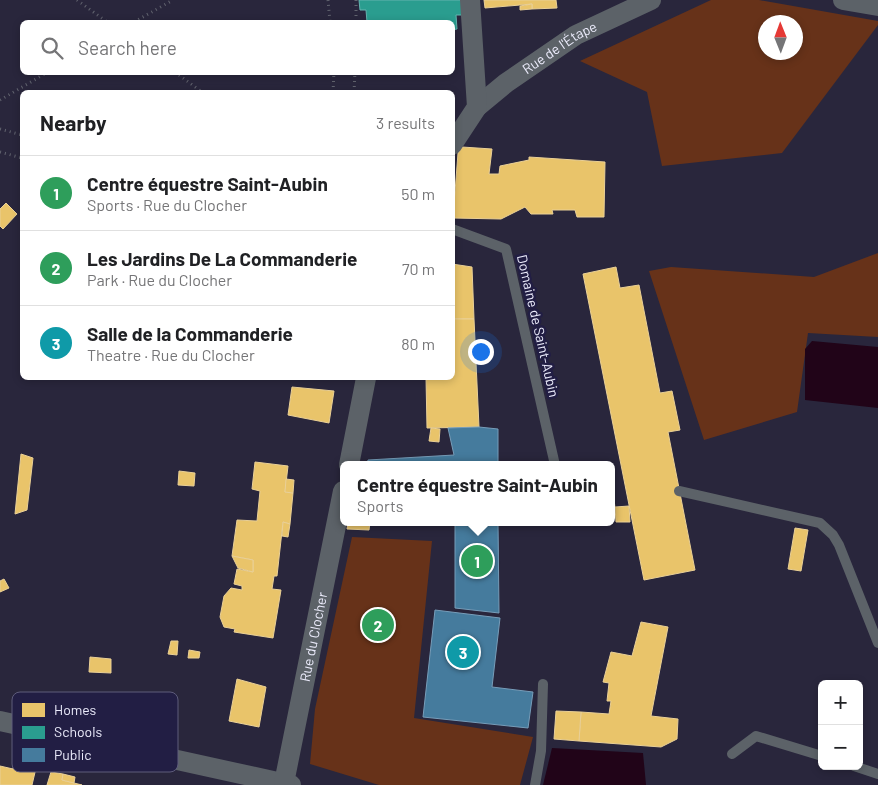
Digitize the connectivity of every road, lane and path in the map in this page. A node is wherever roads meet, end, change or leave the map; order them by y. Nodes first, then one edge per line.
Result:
1 (76, 0) edge
2 (173, 0) edge
3 (328, 0) edge
4 (356, 0) edge
5 (470, 0) edge
6 (650, 0) edge
7 (844, 0) edge
8 (878, 6) edge
9 (104, 20) edge
10 (138, 20) edge
11 (330, 20) edge
12 (356, 20) edge
13 (43, 75) edge
14 (179, 75) edge
15 (334, 75) edge
16 (355, 75) edge
17 (199, 90) edge
18 (333, 90) edge
19 (354, 90) edge
20 (0, 100) edge
21 (477, 107) junction
22 (0, 128) edge
23 (20, 134) edge
24 (455, 140) edge
25 (0, 152) edge
26 (20, 157) edge
27 (455, 230) edge
28 (366, 380) edge
29 (350, 461) edge
30 (554, 461) edge
31 (679, 491) dead end
32 (340, 507) edge
33 (878, 642) edge
34 (543, 684) dead end
35 (732, 754) dead end
36 (818, 755) edge
37 (178, 760) edge
38 (863, 769) edge
39 (878, 774) edge
40 (287, 784) edge
41 (535, 785) edge

1 - 9 path
2 - 10 path
3 - 11 path
4 - 12 path
5 - 21 street
6 - 21 street, Rue de l'Étape
7 - 8 street
13 - 20 path
14 - 17 path
15 - 18 path
16 - 19 path
21 - 24 street
22 - 23 path
25 - 26 path
27 - 30 lane, Domaine de Saint-Aubin
28 - 29 street
31 - 33 lane
32 - 40 street, Rue du Clocher
34 - 41 lane
35 - 36 lane
37 - 40 street
38 - 39 lane

